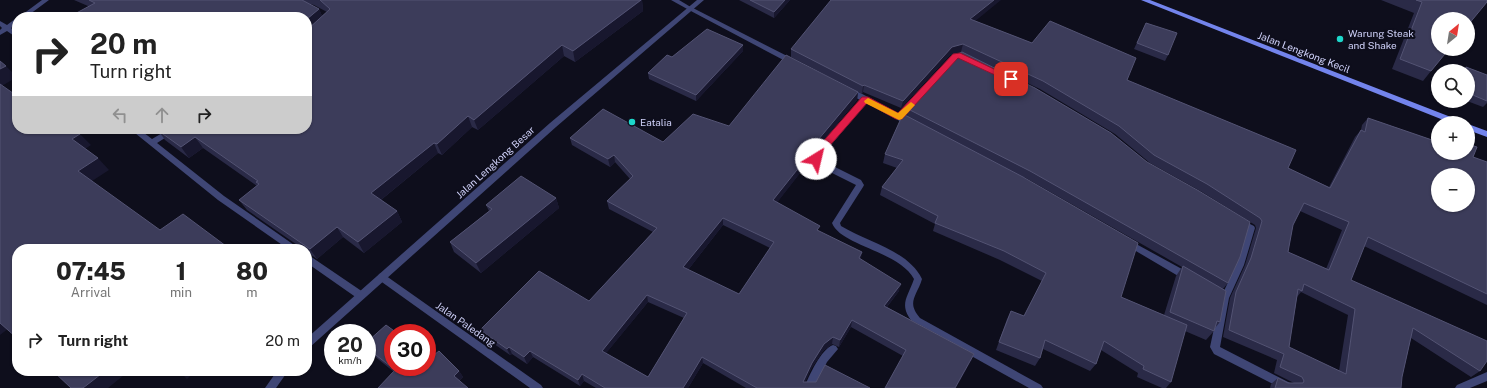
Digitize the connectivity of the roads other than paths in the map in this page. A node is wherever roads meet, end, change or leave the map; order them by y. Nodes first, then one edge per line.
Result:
1 (46, 0) edge
2 (674, 0) edge
3 (701, 0) edge
4 (1144, 0) edge
5 (691, 9) junction
6 (29, 12) edge
7 (0, 24) edge
8 (12, 24) edge
9 (7, 28) junction
10 (12, 32) edge
11 (0, 33) edge
12 (972, 61) edge
13 (802, 67) edge
14 (838, 85) edge
15 (865, 99) junction
16 (1440, 116) edge
17 (899, 117) junction
18 (920, 128) edge
19 (1475, 130) edge
20 (140, 134) edge
21 (167, 134) edge
22 (1487, 134) edge
23 (152, 143) junction
24 (1231, 216) edge
25 (1119, 237) edge
26 (287, 244) edge
27 (312, 261) edge
28 (382, 277) junction
29 (1195, 281) edge
30 (1212, 291) edge
31 (360, 295) junction
32 (1226, 298) junction
33 (312, 339) edge
34 (833, 349) dead end
35 (279, 376) edge
36 (1487, 376) edge
37 (270, 388) edge
38 (538, 388) edge
39 (809, 388) edge
40 (1038, 388) edge
41 (1291, 388) edge
42 (1460, 388) edge

1 - 6 street
2 - 5 street
3 - 5 street, Jalan Lengkong Besar
4 - 16 main road, Jalan Lengkong Kecil
5 - 13 street
5 - 28 street, Jalan Lengkong Besar
7 - 9 street
8 - 9 street
9 - 10 street
9 - 11 street
12 - 17 street
14 - 15 street
15 - 17 street
15 - 40 street
17 - 18 street
19 - 22 main road
20 - 23 street
21 - 23 street
23 - 26 street
24 - 32 street
25 - 29 street
27 - 31 street
28 - 31 street, Jalan Lengkong Besar
28 - 38 street, Jalan Paledang
30 - 32 street
31 - 33 street, Jalan Lengkong Besar
32 - 41 street
34 - 39 street
35 - 37 street
36 - 42 street

